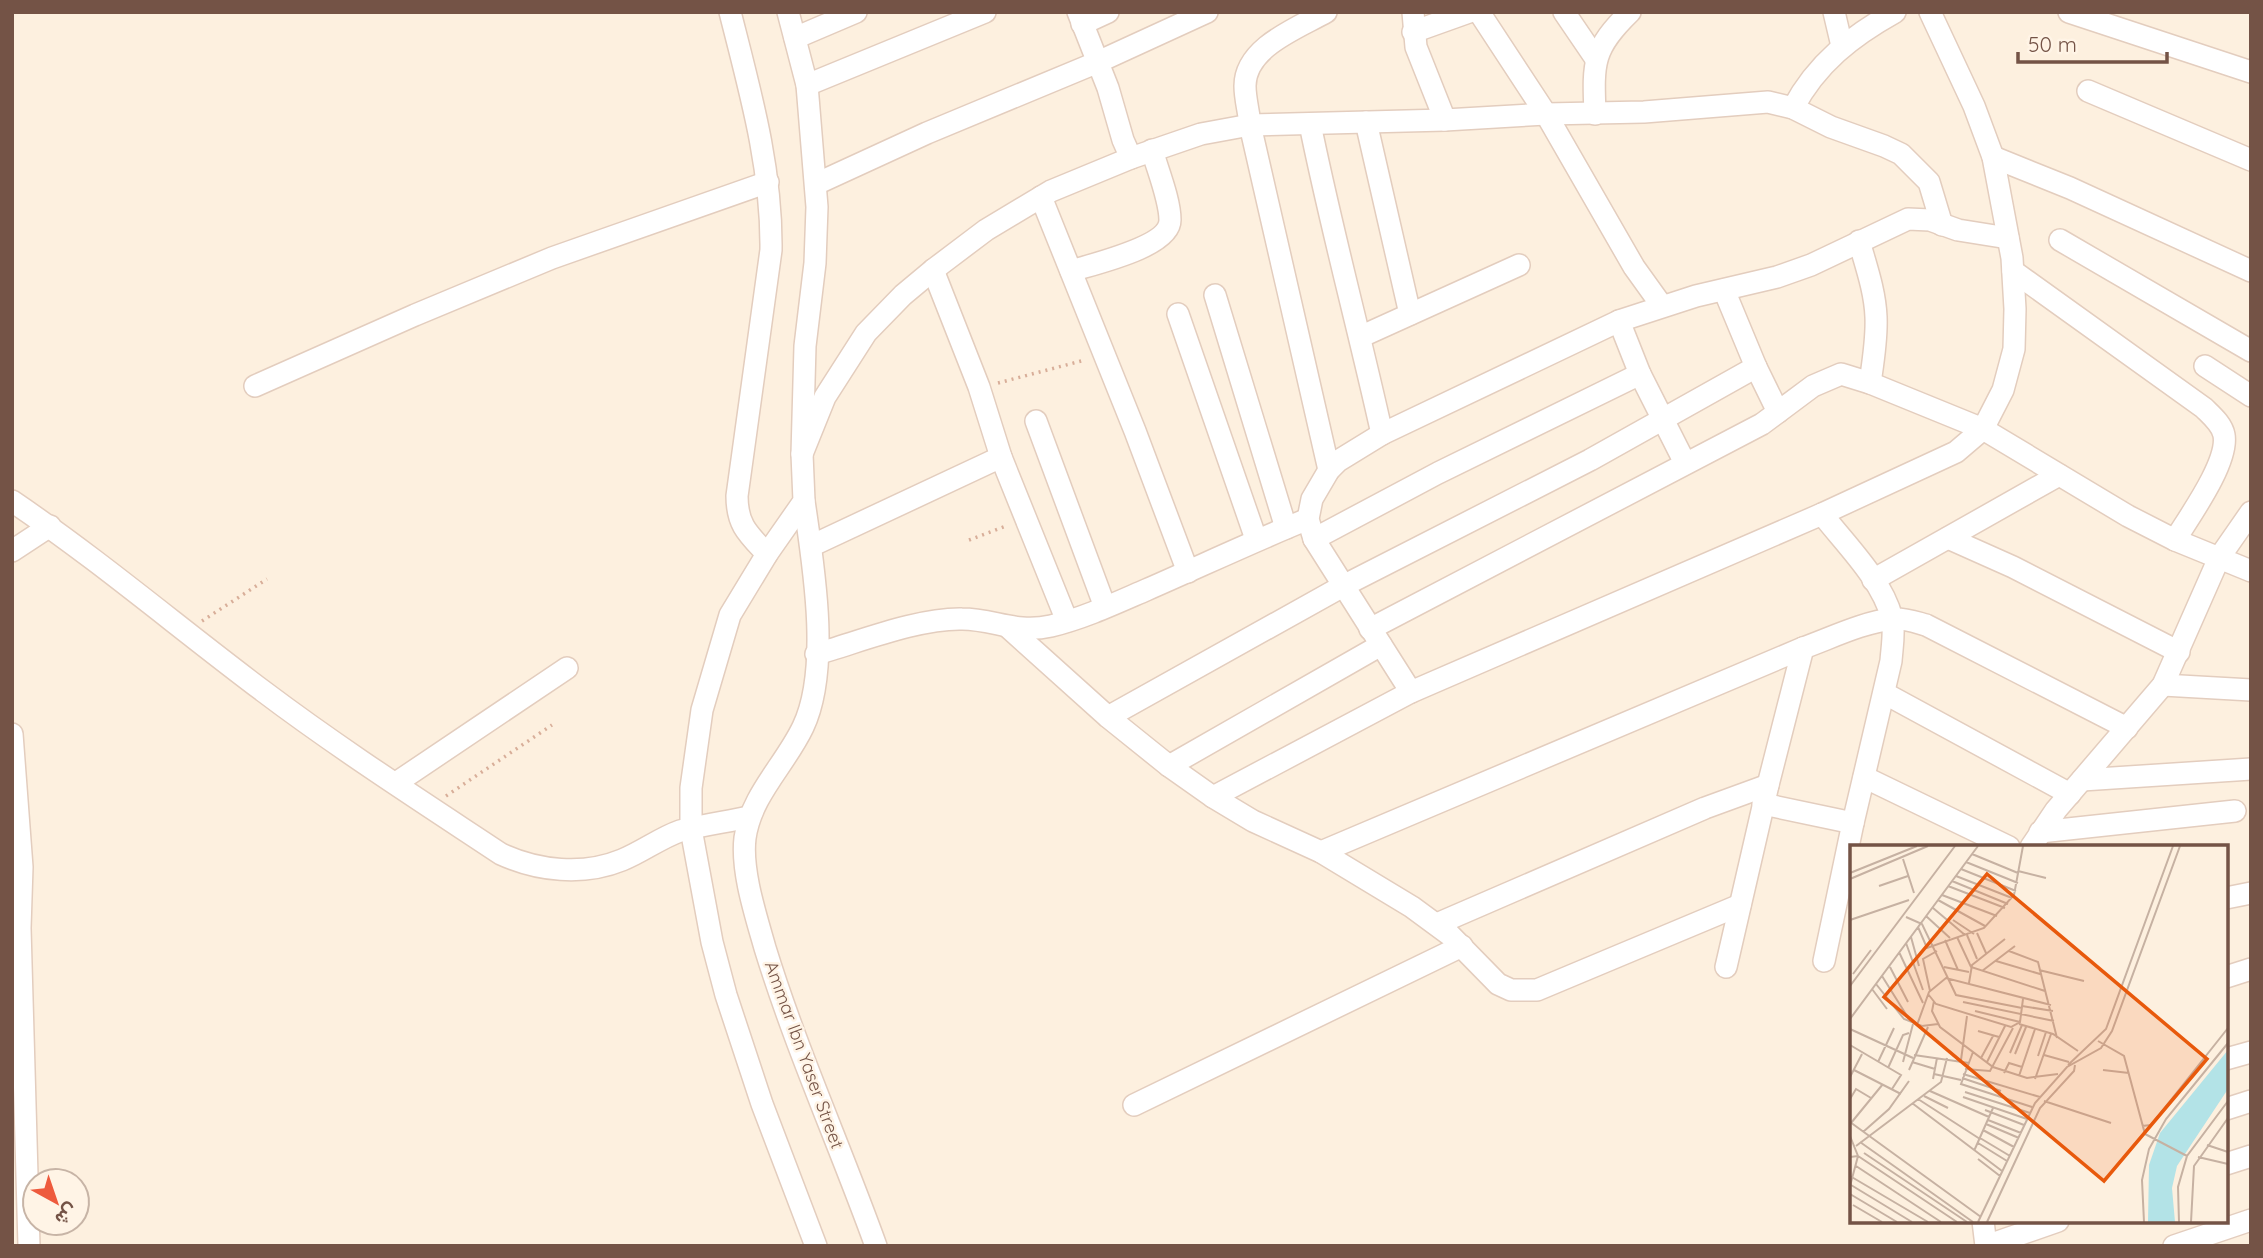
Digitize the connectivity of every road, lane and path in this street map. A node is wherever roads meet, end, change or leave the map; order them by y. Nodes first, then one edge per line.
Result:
1 (730, 12) edge
2 (788, 12) edge
3 (856, 12) edge
4 (985, 12) edge
5 (1108, 12) edge
6 (1207, 12) edge
7 (1326, 12) edge
8 (1469, 12) edge
9 (1479, 12) edge
10 (1564, 12) edge
11 (1630, 12) edge
12 (1835, 12) edge
13 (1895, 12) edge
14 (1930, 12) edge
15 (2069, 12) edge
16 (1080, 18) edge
17 (1413, 22) edge
18 (795, 38) junction
19 (1842, 46) junction
20 (1596, 59) junction
21 (1098, 62) junction
22 (2251, 72) edge
23 (807, 85) junction
24 (2088, 91) dead end
25 (1793, 107) junction
26 (1546, 114) junction
27 (1595, 114) junction
28 (1445, 120) junction
29 (1366, 122) junction
30 (1310, 124) junction
31 (1250, 125) junction
32 (1152, 150) junction
33 (1993, 157) junction
34 (1131, 158) junction
35 (2251, 160) edge
36 (768, 182) junction
37 (816, 184) junction
38 (1041, 197) junction
39 (1942, 225) junction
40 (2008, 238) junction
41 (2060, 240) dead end
42 (1859, 241) junction
43 (1519, 265) dead end
44 (933, 270) junction
45 (1071, 271) junction
46 (2012, 271) junction
47 (2251, 271) edge
48 (1724, 290) junction
49 (1215, 295) dead end
50 (1662, 306) junction
51 (1178, 314) dead end
52 (1410, 314) junction
53 (1619, 321) junction
54 (1360, 337) junction
55 (2251, 351) edge
56 (1105, 355) junction
57 (2205, 366) dead end
58 (1756, 367) junction
59 (1640, 374) junction
60 (1870, 383) junction
61 (256, 386) dead end
62 (979, 387) junction
63 (2251, 396) edge
64 (1778, 412) junction
65 (1036, 421) dead end
66 (1662, 421) junction
67 (1983, 429) junction
68 (1382, 434) junction
69 (802, 454) junction
70 (1001, 457) junction
71 (1685, 463) junction
72 (1328, 470) junction
73 (2059, 475) junction
74 (12, 501) edge
75 (804, 501) junction
76 (2251, 512) edge
77 (1822, 514) junction
78 (1027, 518) junction
79 (50, 526) junction
80 (1286, 528) junction
81 (1311, 529) junction
82 (1948, 538) junction
83 (1256, 539) junction
84 (969, 540) dead end
85 (2175, 540) junction
86 (811, 546) junction
87 (12, 551) edge
88 (766, 554) junction
89 (2219, 558) junction
90 (2251, 571) edge
91 (1188, 572) junction
92 (267, 579) dead end
93 (1873, 580) junction
94 (1343, 586) junction
95 (1105, 607) junction
96 (1892, 619) junction
97 (1067, 621) junction
98 (1009, 628) junction
99 (186, 632) junction
100 (1375, 637) junction
101 (1803, 648) junction
102 (2179, 652) junction
103 (816, 654) junction
104 (567, 668) dead end
105 (2163, 685) junction
106 (2251, 690) edge
107 (1411, 692) junction
108 (1884, 693) junction
109 (1108, 717) junction
110 (552, 725) dead end
111 (2127, 729) junction
112 (12, 734) edge
113 (1169, 766) junction
114 (2251, 769) edge
115 (1864, 777) junction
116 (396, 783) junction
117 (2076, 787) junction
118 (1765, 794) junction
119 (1213, 797) junction
120 (430, 807) junction
121 (2235, 811) dead end
122 (749, 817) junction
123 (1853, 823) junction
124 (696, 828) junction
125 (2036, 839) edge
126 (2005, 845) edge
127 (1321, 852) junction
128 (2251, 893) edge
129 (2228, 898) edge
130 (1740, 905) junction
131 (1437, 924) junction
132 (1462, 946) junction
133 (1824, 961) dead end
134 (1726, 967) dead end
135 (2251, 969) edge
136 (2228, 976) edge
137 (2251, 1052) edge
138 (2228, 1058) edge
139 (2251, 1101) edge
140 (1133, 1105) dead end
141 (2228, 1109) edge
142 (2251, 1156) edge
143 (2228, 1163) edge
144 (2251, 1220) edge
145 (1983, 1223) edge
146 (2052, 1223) edge
147 (29, 1246) edge
148 (816, 1246) edge
149 (876, 1246) edge
150 (1986, 1246) edge
151 (2174, 1246) edge

1 - 36 street
2 - 18 street, Ammar Ibn Yaser Street
3 - 18 street
4 - 23 street
5 - 16 street
6 - 21 street
7 - 31 street
8 - 17 street
9 - 26 street
10 - 20 street
11 - 20 street
12 - 19 street
13 - 19 street
14 - 33 street
15 - 22 street
16 - 21 street
17 - 28 street
18 - 23 street, Ammar Ibn Yaser Street
19 - 25 street
20 - 27 street
21 - 34 street
21 - 37 street
23 - 37 street, Ammar Ibn Yaser Street
24 - 35 street
25 - 27 street
25 - 39 street
26 - 27 street
26 - 28 street
26 - 50 street
28 - 29 street
29 - 30 street
29 - 52 street
30 - 31 street
30 - 54 street
31 - 32 street
31 - 72 street
32 - 34 street
32 - 45 street
33 - 40 street
33 - 47 street
34 - 38 street
36 - 61 street
36 - 88 street
37 - 69 street, Ammar Ibn Yaser Street
38 - 44 street
38 - 45 street
39 - 40 street
39 - 42 street
40 - 46 street
41 - 55 street
42 - 48 street
42 - 60 street
43 - 52 street
44 - 62 street
44 - 69 street
45 - 56 street
46 - 67 street
46 - 85 street
48 - 50 street
48 - 58 street
49 - 80 street
50 - 53 street
51 - 83 street
52 - 54 street
53 - 59 street
53 - 68 street
54 - 68 street
56 - 62 path
56 - 91 street
57 - 63 street
58 - 64 street
58 - 66 street
59 - 66 street
59 - 81 street
60 - 64 street
60 - 67 street
62 - 70 street
64 - 71 street
65 - 95 street
66 - 71 street
66 - 94 street
67 - 73 street
67 - 77 street
68 - 72 street
69 - 75 street, Ammar Ibn Yaser Street
70 - 78 street
70 - 86 street
71 - 100 street
72 - 81 street
73 - 82 street
73 - 85 street
74 - 79 street
75 - 86 street, Ammar Ibn Yaser Street
75 - 88 street
76 - 89 street
77 - 93 street
77 - 107 street
78 - 84 path
78 - 97 street
79 - 87 street
79 - 99 street
80 - 81 street
80 - 83 street
81 - 94 street
82 - 93 street
82 - 102 street
83 - 91 street
85 - 89 street
86 - 103 street, Ammar Ibn Yaser Street
88 - 124 street
89 - 90 street
89 - 102 street
91 - 95 street
92 - 99 path
93 - 96 street
94 - 100 street
94 - 109 street
95 - 97 street
96 - 101 street
96 - 108 street
96 - 111 street
97 - 98 street
98 - 103 street
98 - 109 street
99 - 116 street
100 - 107 street
100 - 113 street
101 - 118 street
101 - 127 street
102 - 105 street
103 - 122 street, Ammar Ibn Yaser Street
104 - 116 street
105 - 106 street
105 - 111 street
107 - 119 street
108 - 115 street
108 - 117 street
109 - 113 street
110 - 120 path
111 - 117 street
112 - 147 street
113 - 119 street
114 - 117 street
115 - 123 street
115 - 126 street
116 - 120 street
117 - 125 street
118 - 123 street
118 - 130 street
118 - 131 street
119 - 127 street
120 - 124 street
121 - 125 street
122 - 124 street
122 - 149 street, Ammar Ibn Yaser Street
123 - 133 street
124 - 148 street
127 - 131 street
128 - 129 street
130 - 132 street
130 - 134 street
131 - 132 street
132 - 140 street
135 - 136 street
137 - 138 street
139 - 141 street
142 - 143 street
144 - 151 street
145 - 150 street
146 - 150 street

